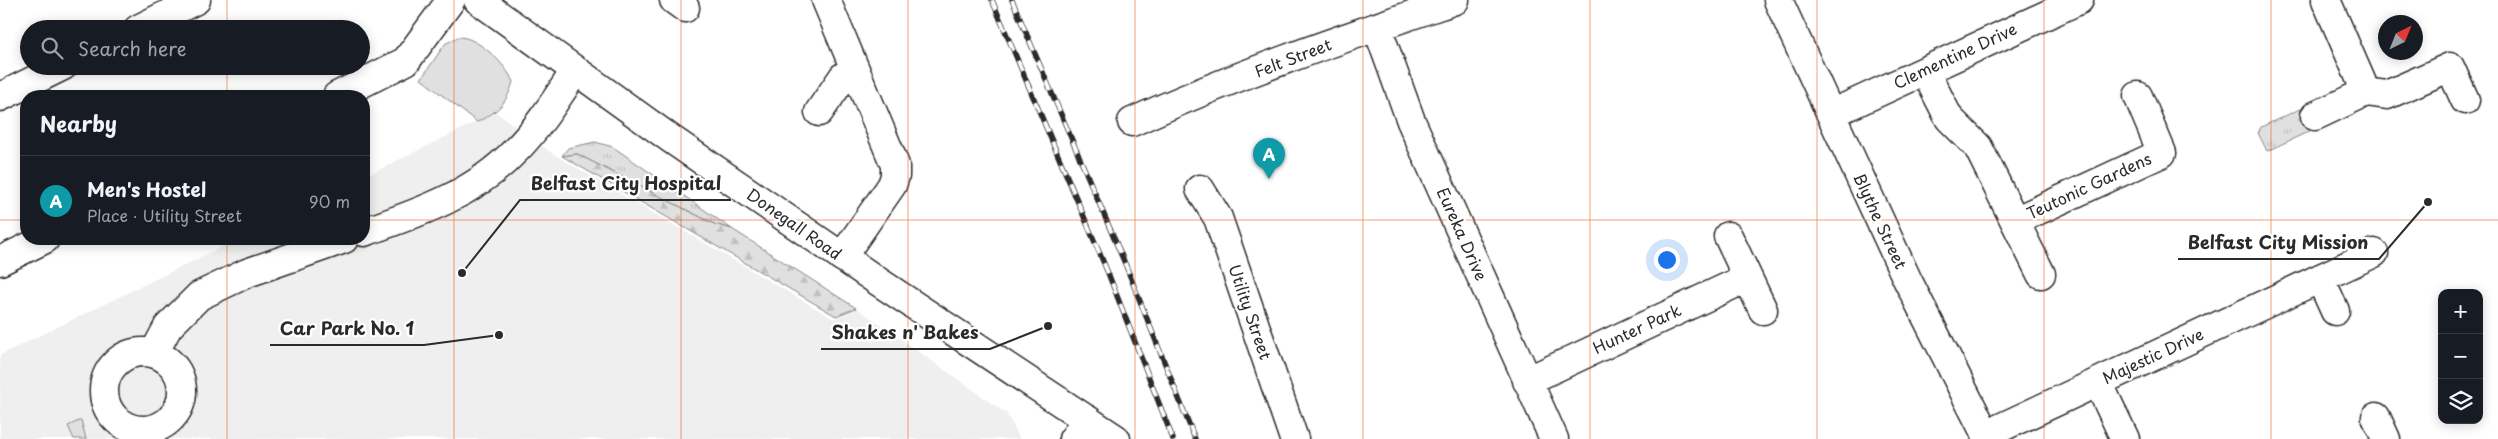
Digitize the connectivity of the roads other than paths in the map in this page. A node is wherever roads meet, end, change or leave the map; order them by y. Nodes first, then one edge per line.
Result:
1 (196, 0) edge
2 (450, 0) edge
3 (478, 0) edge
4 (826, 0) edge
5 (1455, 0) edge
6 (1778, 0) edge
7 (2079, 0) edge
8 (2326, 0) edge
9 (2051, 5) edge
10 (156, 20) edge
11 (1377, 27) junction
12 (856, 69) junction
13 (576, 71) junction
14 (1924, 71) junction
15 (45, 75) edge
16 (349, 90) edge
17 (2366, 92) junction
18 (2138, 96) dead end
19 (0, 97) edge
20 (2465, 100) dead end
21 (819, 112) dead end
22 (1831, 114) junction
23 (2315, 116) dead end
24 (1132, 122) dead end
25 (1200, 189) dead end
26 (2015, 221) junction
27 (370, 230) edge
28 (1728, 236) dead end
29 (33, 245) edge
30 (327, 245) edge
31 (2374, 253) dead end
32 (842, 257) junction
33 (0, 261) edge
34 (2041, 274) dead end
35 (1747, 278) junction
36 (2320, 278) junction
37 (1763, 310) dead end
38 (2335, 311) dead end
39 (154, 353) junction
40 (1527, 381) junction
41 (2098, 382) junction
42 (1095, 432) edge
43 (136, 435) edge
44 (1987, 437) edge
45 (1294, 439) edge
46 (1554, 439) edge
47 (2125, 439) edge

1 - 10 street
2 - 16 street
3 - 13 street, Donegall Road
4 - 12 street
5 - 11 street, Felt Street
6 - 22 street, Blythe Street
7 - 9 street, Clementine Drive
8 - 17 street
9 - 14 street, Clementine Drive
11 - 24 street, Felt Street
11 - 40 street, Eureka Drive
12 - 21 street
12 - 32 street
13 - 27 street
13 - 32 street, Donegall Road
14 - 22 street, Clementine Drive
14 - 26 street
15 - 19 street
17 - 20 street
17 - 23 street
18 - 26 street, Teutonic Gardens
22 - 44 street, Blythe Street
25 - 45 street, Utility Street
26 - 34 street
28 - 35 street
29 - 33 street
30 - 39 street
31 - 36 street, Majestic Drive
32 - 42 street, Donegall Road
35 - 37 street
35 - 40 street, Hunter Park
36 - 38 street
36 - 41 street, Majestic Drive
39 - 43 street
39 - 43 street
40 - 46 street, Eureka Drive
41 - 44 street, Majestic Drive
41 - 47 street

